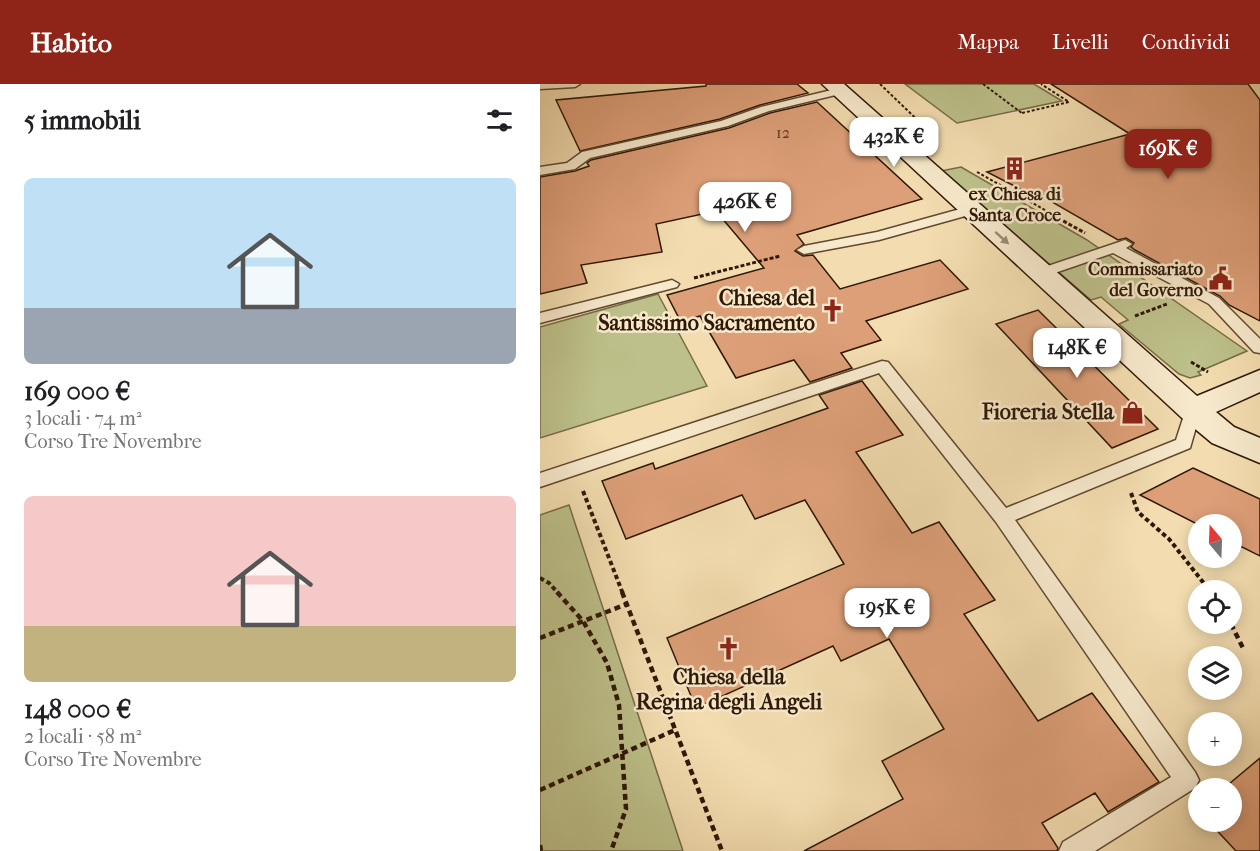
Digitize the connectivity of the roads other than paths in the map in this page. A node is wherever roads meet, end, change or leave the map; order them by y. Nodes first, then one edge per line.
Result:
1 (575, 84) edge
2 (540, 86) edge
3 (836, 87) edge
4 (540, 171) edge
5 (971, 210) junction
6 (804, 250) road end
7 (1041, 273) junction
8 (672, 284) road end
9 (540, 318) edge
10 (1260, 348) edge
11 (1260, 380) edge
12 (1193, 410) junction
13 (1260, 451) edge
14 (540, 480) edge
15 (1003, 517) junction
16 (1072, 851) edge

1 - 2 lane
3 - 4 lane
3 - 5 street
5 - 6 lane
5 -> 7 street
7 - 10 lane
7 - 12 street
8 - 9 lane
11 - 12 street
12 - 13 street
12 - 15 lane
14 - 15 lane
15 - 16 lane

